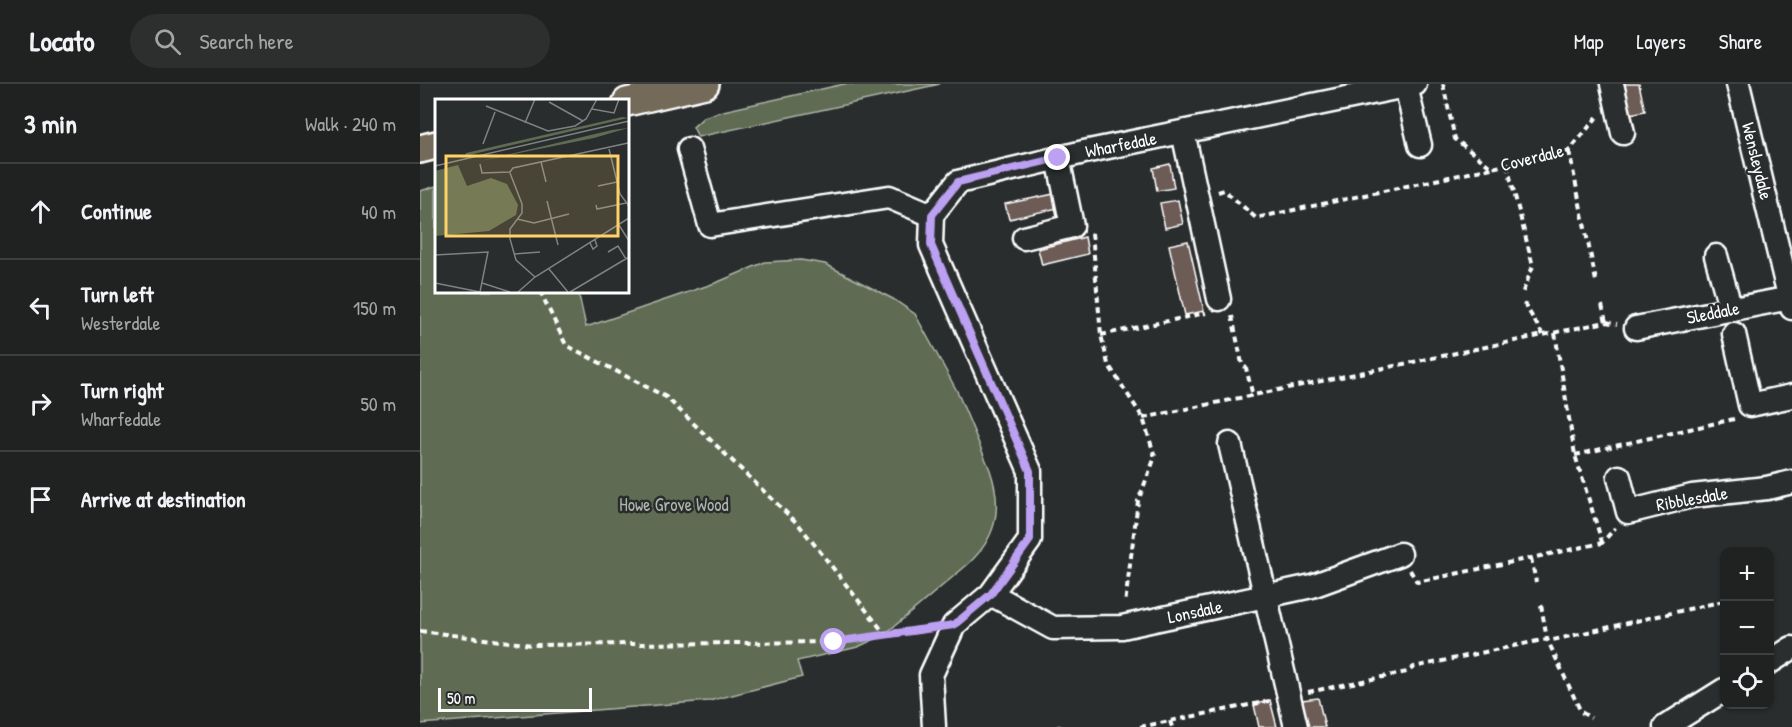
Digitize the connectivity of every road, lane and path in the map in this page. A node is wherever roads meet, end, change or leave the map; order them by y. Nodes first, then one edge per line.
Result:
1 (705, 84) edge
2 (1443, 84) edge
3 (1738, 84) edge
4 (1411, 85) edge
5 (1614, 90) edge
6 (628, 102) edge
7 (1183, 132) junction
8 (1623, 133) dead end
9 (435, 145) edge
10 (1420, 145) dead end
11 (689, 148) dead end
12 (420, 149) edge
13 (1569, 151) junction
14 (1058, 158) junction
15 (1507, 165) junction
16 (1492, 168) junction
17 (1197, 195) junction
18 (932, 215) junction
19 (1091, 230) dead end
20 (1024, 238) dead end
21 (1716, 256) dead end
22 (1596, 281) dead end
23 (540, 292) edge
24 (1522, 294) dead end
25 (1219, 299) junction
26 (1524, 303) dead end
27 (1791, 303) edge
28 (1602, 305) dead end
29 (1731, 310) junction
30 (1605, 322) junction
31 (1636, 328) joint
32 (1555, 333) junction
33 (1734, 334) dead end
34 (1101, 335) junction
35 (1543, 335) junction
36 (1253, 396) junction
37 (1792, 396) edge
38 (1750, 405) junction
39 (1143, 418) junction
40 (1230, 444) dead end
41 (1575, 455) junction
42 (1618, 477) dead end
43 (1792, 482) edge
44 (1628, 512) junction
45 (1602, 543) junction
46 (1400, 554) joint
47 (1531, 558) junction
48 (1536, 582) dead end
49 (991, 594) junction
50 (1267, 597) junction
51 (1720, 602) edge
52 (1541, 605) dead end
53 (954, 625) junction
54 (1122, 627) junction
55 (420, 631) edge
56 (885, 634) junction
57 (1547, 639) junction
58 (1792, 648) edge
59 (1774, 659) edge
60 (1720, 693) edge
61 (1289, 696) junction
62 (1591, 718) dead end
63 (1170, 721) junction
64 (934, 727) edge
65 (1140, 727) edge
66 (1172, 727) edge
67 (1296, 727) edge
68 (1665, 727) edge

1 - 6 main road
2 - 16 path, Coverdale
3 - 27 street, Wensleydale
4 - 7 street, Wharfedale
4 - 10 street
5 - 8 street
5 - 13 path, Coverdale
7 - 14 street, Wharfedale
7 - 17 street
9 - 12 main road
11 - 18 street
13 - 15 path, Coverdale
13 - 22 path
14 - 18 street, Wharfedale
14 - 20 street
15 - 16 path, Coverdale
15 - 24 path
16 - 17 path
17 - 25 street
18 - 49 street
19 - 34 path
21 - 29 street
23 - 56 path
25 - 34 path
25 - 36 path
26 - 35 path
27 - 29 street, Sleddale
28 - 30 path
29 - 31 street, Sleddale
30 - 31 path
30 - 32 path
32 - 35 path
32 - 41 path
33 - 38 street
34 - 39 path
35 - 36 path
36 - 39 path
37 - 38 street
38 - 41 path
39 - 54 path
40 - 50 street
41 - 45 path
42 - 44 street
43 - 44 street, Ribblesdale
44 - 45 path
45 - 47 path
46 - 47 path
46 - 50 street, Lonsdale
47 - 48 path
49 - 53 street
49 - 54 street, Lonsdale
50 - 54 street, Lonsdale
50 - 61 street
51 - 57 path
52 - 57 path
53 - 56 path
53 - 64 street
55 - 56 path
57 - 61 path
57 - 62 path
58 - 59 street
60 - 68 street
61 - 63 path
61 - 67 street
63 - 65 path
63 - 66 path

